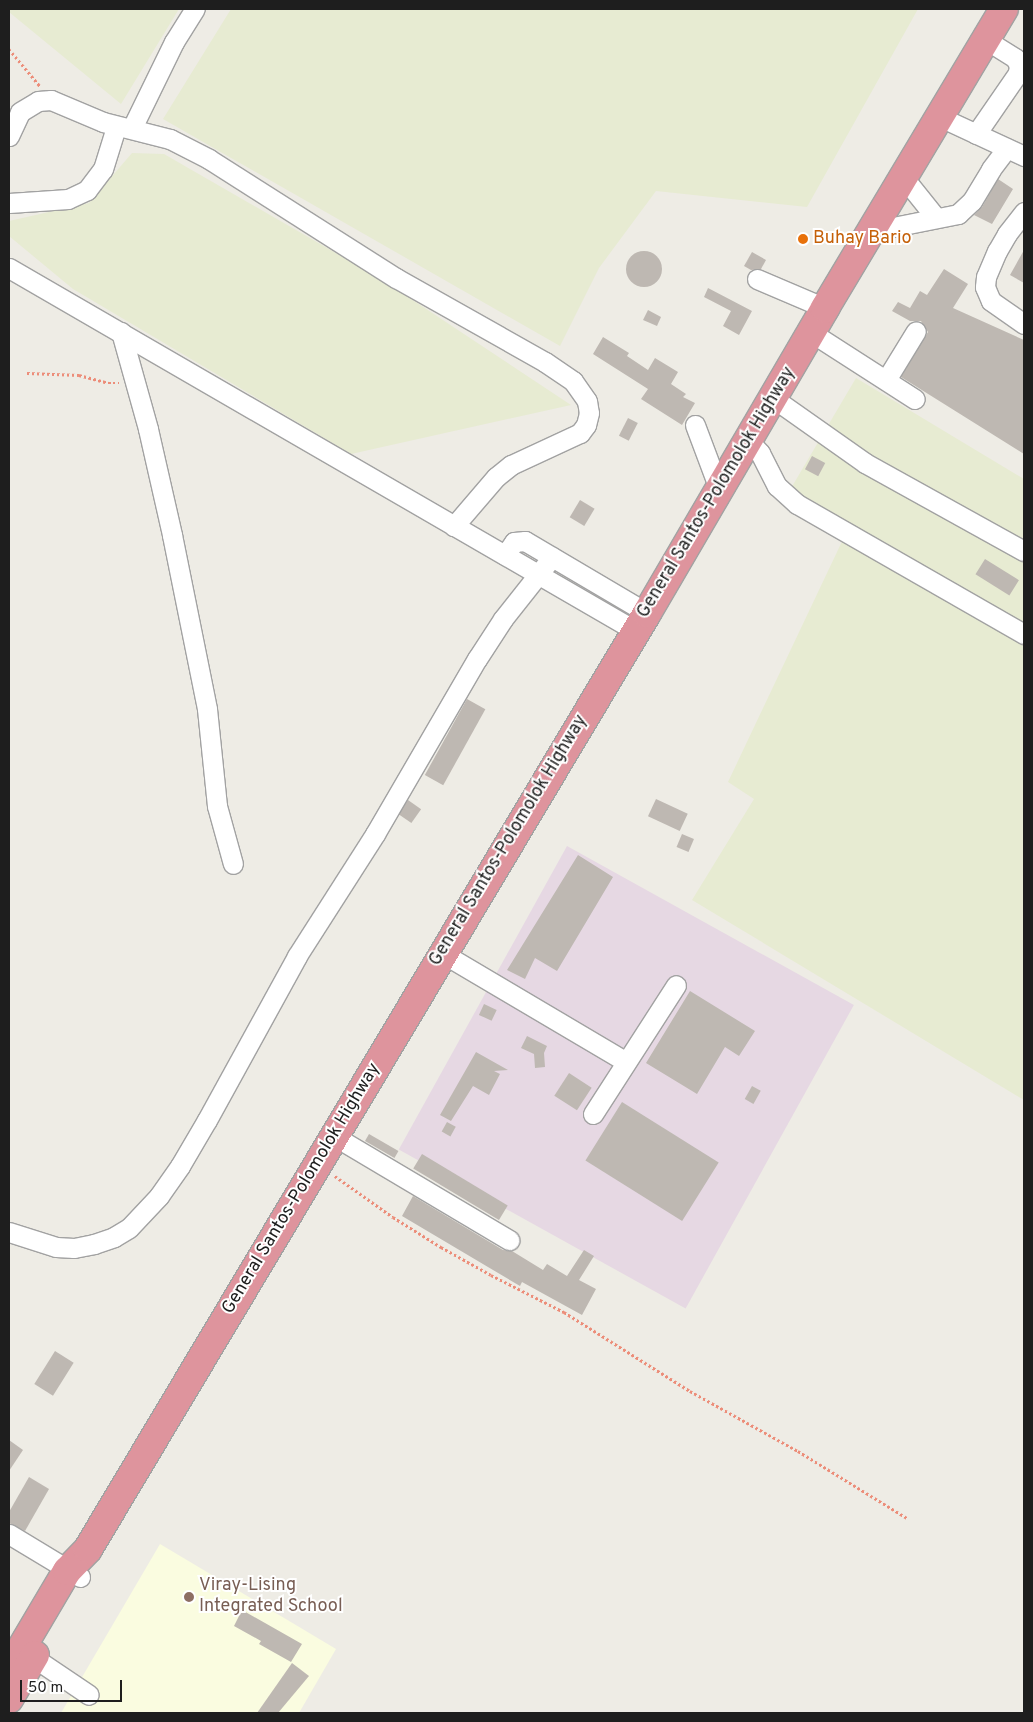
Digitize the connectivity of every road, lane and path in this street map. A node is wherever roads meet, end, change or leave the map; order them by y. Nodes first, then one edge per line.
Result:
1 (195, 9) edge
2 (1004, 9) edge
3 (986, 40) junction
4 (9, 49) edge
5 (51, 100) junction
6 (940, 117) junction
7 (124, 127) junction
8 (976, 134) junction
9 (9, 136) edge
10 (1007, 148) junction
11 (1024, 156) edge
12 (904, 178) junction
13 (9, 203) edge
14 (1024, 212) edge
15 (936, 218) junction
16 (873, 230) junction
17 (9, 268) edge
18 (757, 279) dead end
19 (825, 308) junction
20 (1024, 324) edge
21 (916, 331) dead end
22 (121, 332) junction
23 (812, 333) junction
24 (27, 373) dead end
25 (886, 380) junction
26 (136, 383) junction
27 (773, 398) junction
28 (915, 399) dead end
29 (695, 426) dead end
30 (748, 440) junction
31 (719, 489) junction
32 (454, 526) junction
33 (1024, 551) edge
34 (505, 555) junction
35 (552, 557) junction
36 (575, 571) junction
37 (539, 575) junction
38 (604, 588) junction
39 (565, 590) junction
40 (592, 606) junction
41 (641, 622) junction
42 (1024, 634) edge
43 (233, 864) dead end
44 (442, 953) junction
45 (676, 985) dead end
46 (626, 1062) junction
47 (592, 1114) dead end
48 (334, 1136) junction
49 (317, 1164) junction
50 (9, 1232) edge
51 (509, 1240) dead end
52 (907, 1518) dead end
53 (9, 1534) edge
54 (74, 1574) junction
55 (21, 1658) edge
56 (89, 1695) dead end
57 (9, 1699) edge

1 - 7 street
2 - 3 highway, General Santos-Polomolok Highway
3 - 6 highway, General Santos-Polomolok Highway
3 - 8 street
4 - 5 path
5 - 7 street
5 - 9 street
6 - 8 street
6 - 12 highway, General Santos-Polomolok Highway
7 - 13 street
7 - 32 street
8 - 10 street
10 - 11 street
10 - 15 street
12 - 15 street
12 - 16 highway, General Santos-Polomolok Highway
14 - 20 street
15 - 16 street
16 - 19 highway, General Santos-Polomolok Highway
17 - 22 street
18 - 19 street
19 - 23 highway, General Santos-Polomolok Highway
21 - 25 street
22 - 26 street
22 - 32 street
23 - 25 street
23 - 27 highway, General Santos-Polomolok Highway
24 - 26 path
25 - 28 street
26 - 43 street
27 - 30 highway, General Santos-Polomolok Highway
27 - 33 street
29 - 31 street
30 - 31 highway, General Santos-Polomolok Highway
30 - 42 street
31 - 41 highway, General Santos-Polomolok Highway
32 - 34 street
34 - 35 street
34 - 37 street
35 - 36 street
35 - 37 street
36 - 38 street
36 - 39 street
37 - 39 street
37 - 50 street
38 - 40 street
38 - 41 street
39 - 40 street
40 - 41 street
41 - 44 highway, General Santos-Polomolok Highway
44 - 46 street
44 - 48 highway, General Santos-Polomolok Highway
45 - 46 street
46 - 47 street
48 - 49 highway, General Santos-Polomolok Highway
48 - 51 street
49 - 52 path
49 - 54 highway, General Santos-Polomolok Highway
53 - 54 street
54 - 55 highway, General Santos-Polomolok Highway
55 - 56 street
55 - 57 highway, General Santos-Polomolok Highway

